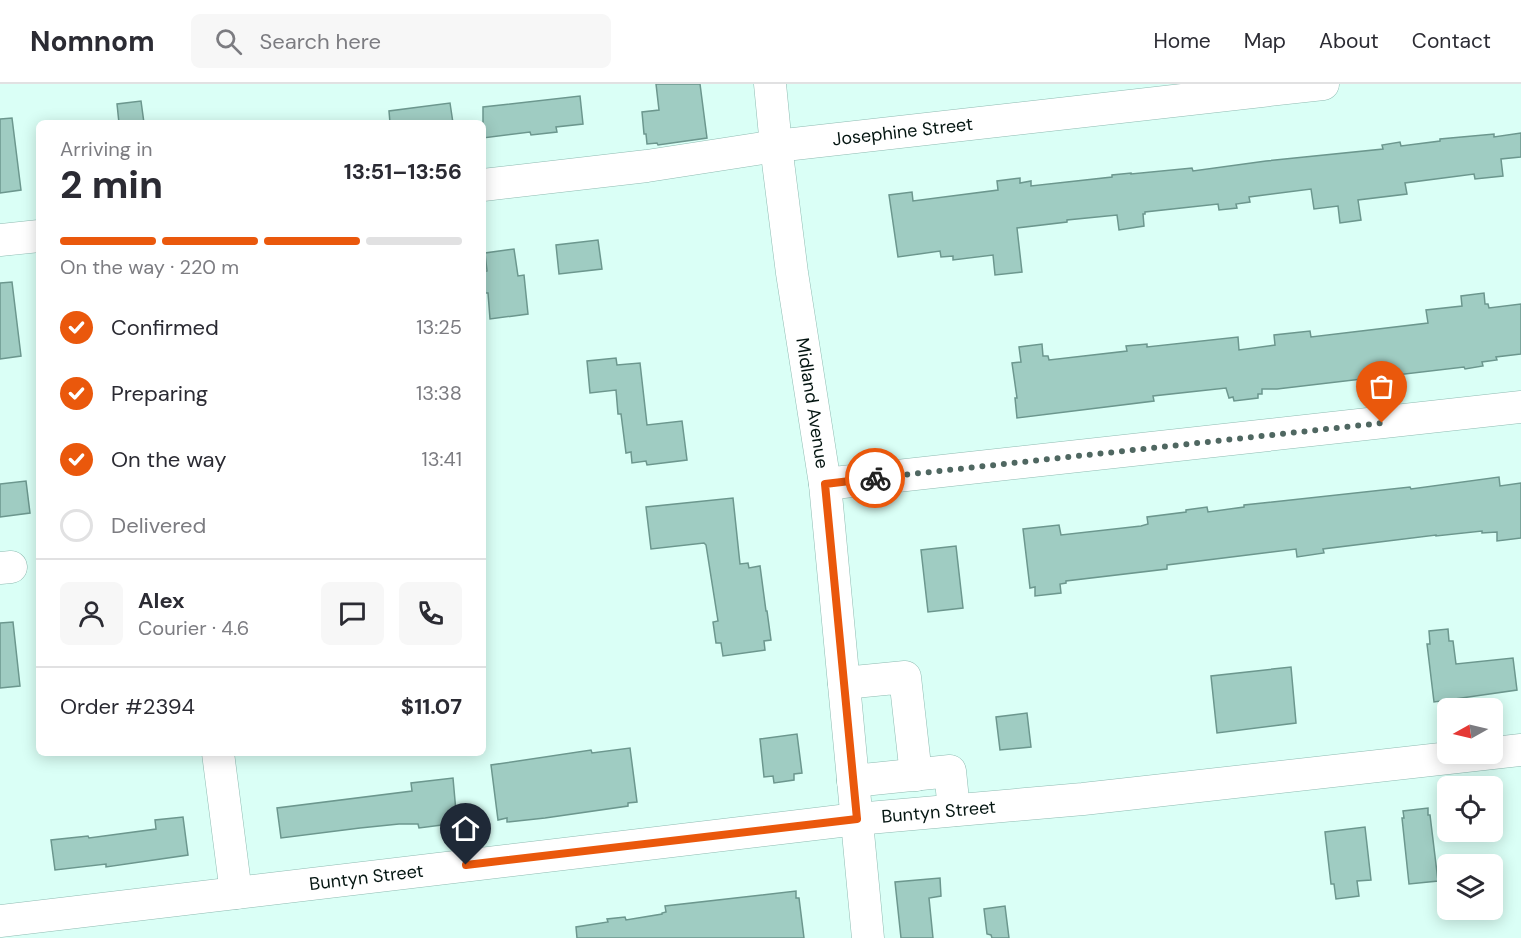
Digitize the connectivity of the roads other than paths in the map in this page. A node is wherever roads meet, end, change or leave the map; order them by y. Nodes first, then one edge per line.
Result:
1 (770, 84) edge
2 (1323, 84) edge
3 (776, 147) junction
4 (486, 185) edge
5 (36, 236) edge
6 (0, 240) edge
7 (1521, 407) edge
8 (825, 484) junction
9 (844, 683) junction
10 (1521, 750) edge
11 (218, 756) edge
12 (916, 774) junction
13 (853, 781) junction
14 (954, 810) junction
15 (857, 819) junction
16 (236, 893) junction
17 (0, 921) edge
18 (868, 938) edge

1 - 3 street, Midland Avenue
2 - 3 street, Josephine Street
3 - 4 street, Josephine Street
3 - 8 street, Midland Avenue
5 - 6 street
7 - 8 street
8 - 9 street, Midland Avenue
9 - 12 street
9 - 13 street, Midland Avenue
10 - 14 street, Buntyn Street
11 - 16 street
12 - 13 street
12 - 14 street
13 - 15 street, Midland Avenue
14 - 15 street, Buntyn Street
15 - 16 street, Buntyn Street
15 - 18 street, Midland Avenue
16 - 17 street, Buntyn Street

